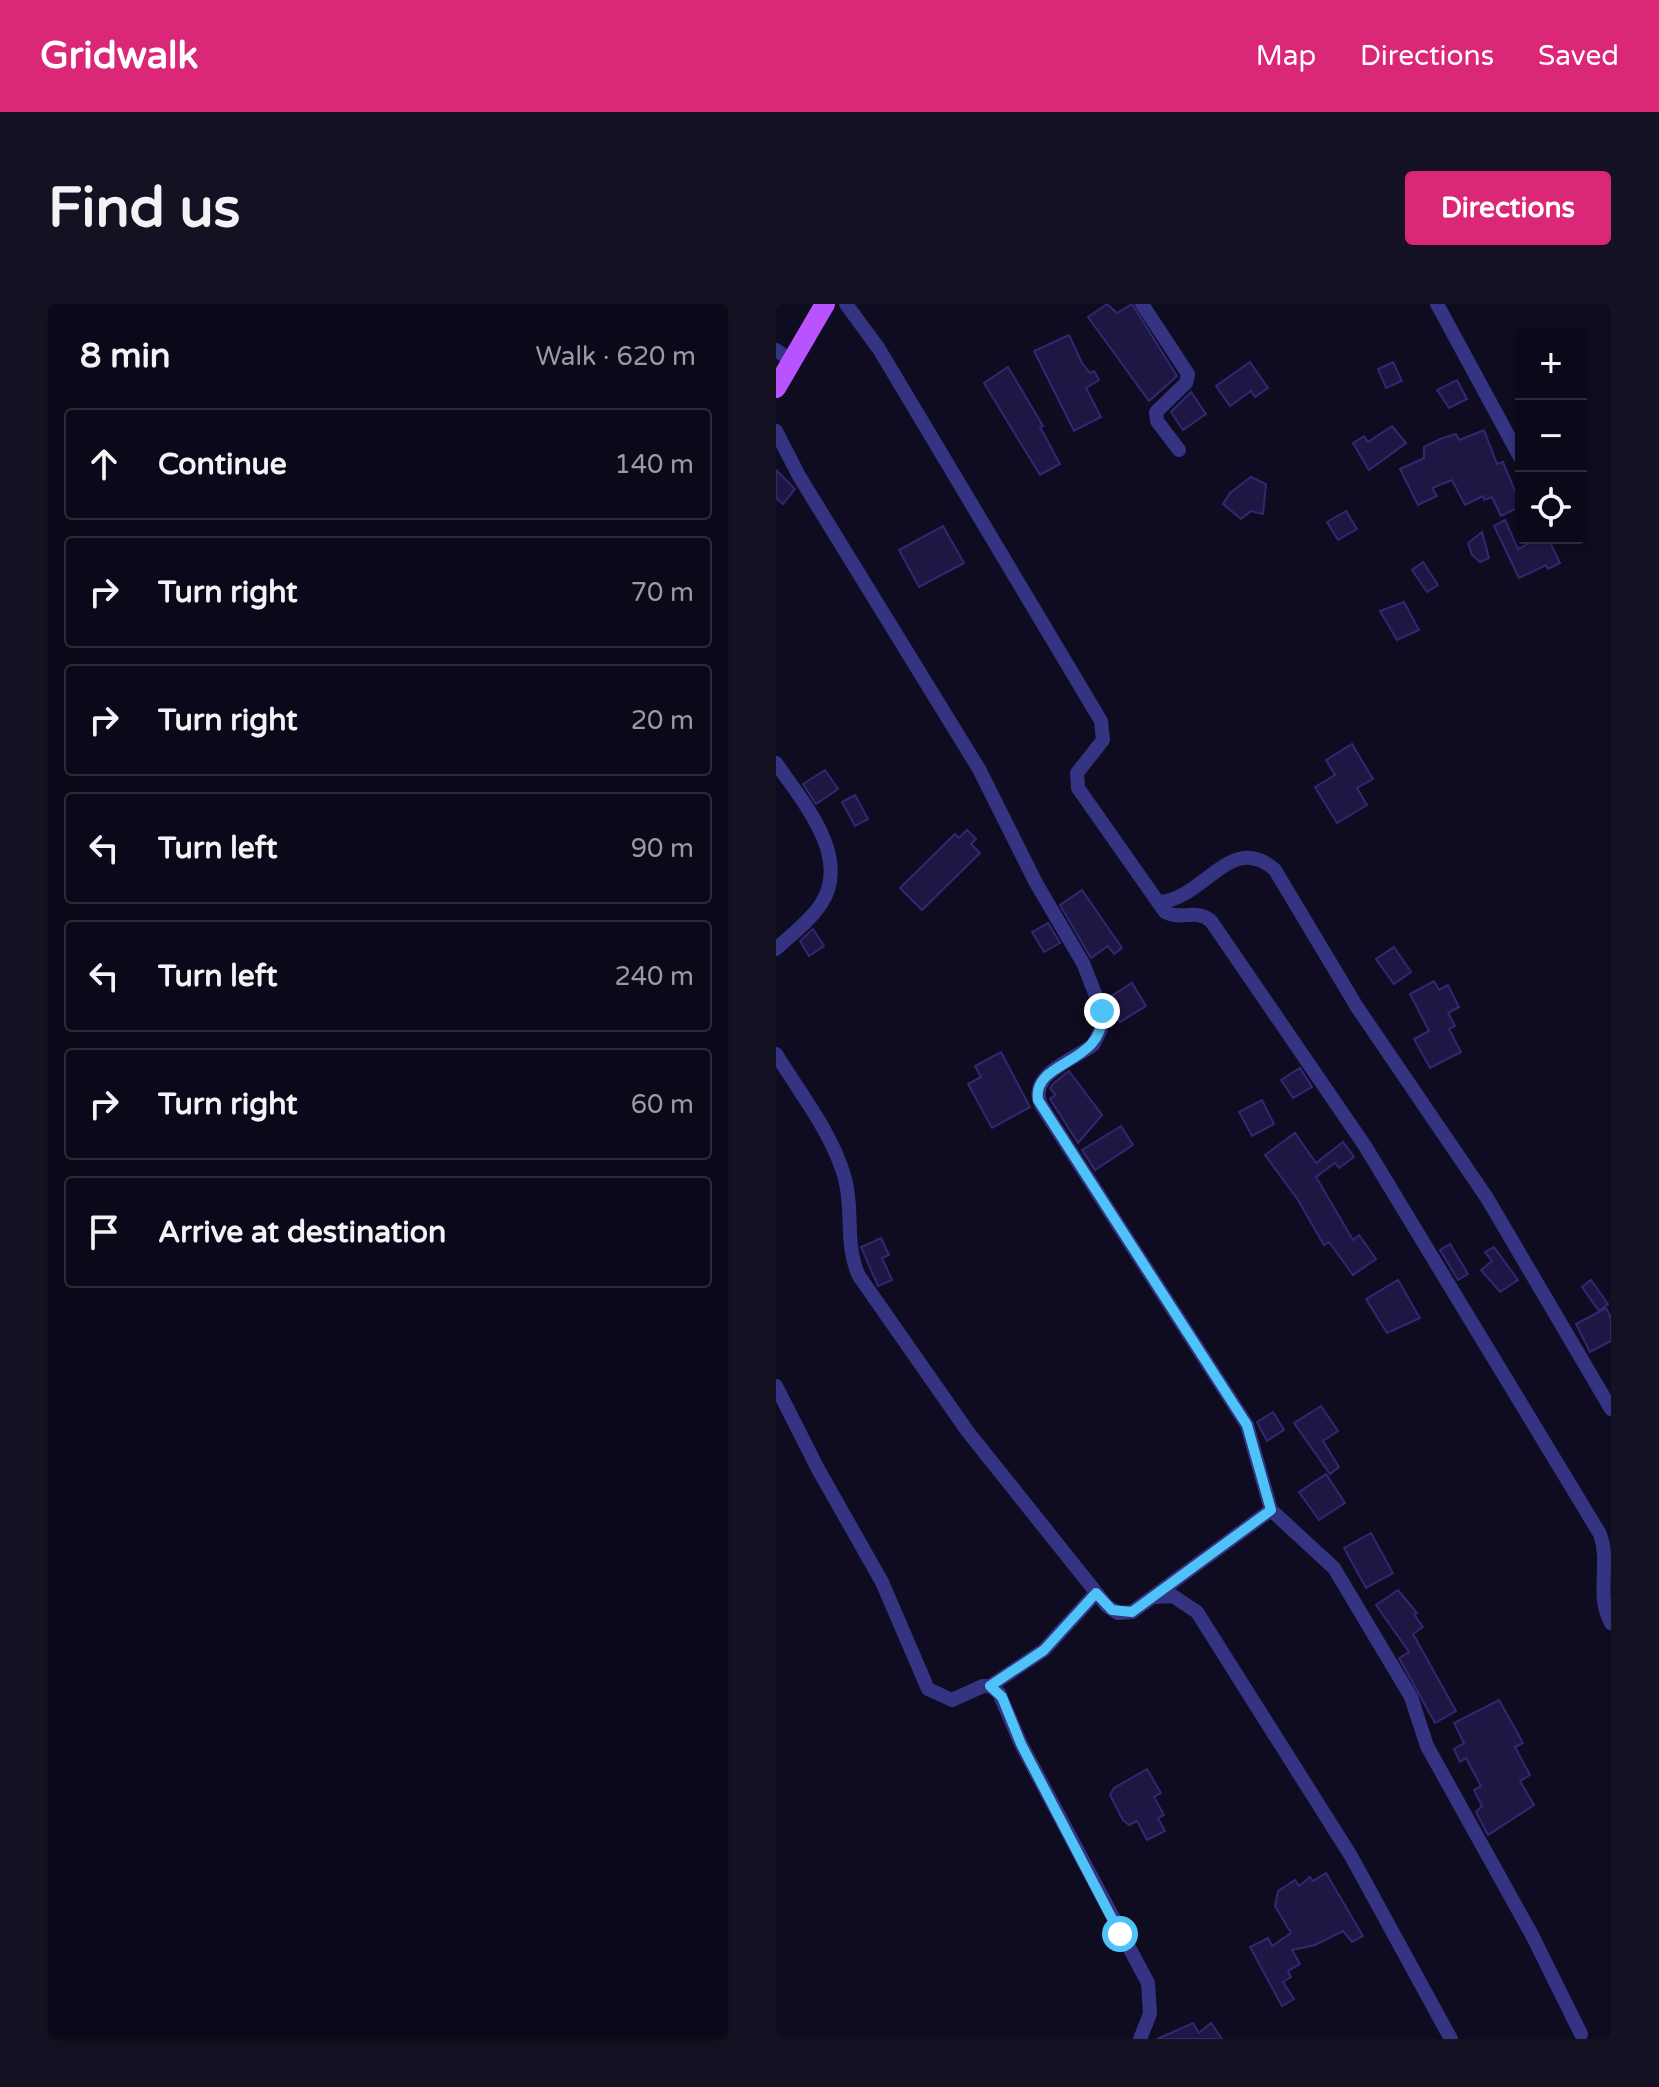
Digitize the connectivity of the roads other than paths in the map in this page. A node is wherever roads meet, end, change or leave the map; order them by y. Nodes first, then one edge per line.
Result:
1 (825, 304) edge
2 (846, 304) edge
3 (1142, 304) edge
4 (1437, 304) edge
5 (784, 356) edge
6 (776, 388) edge
7 (776, 431) edge
8 (1515, 448) edge
9 (1179, 450) dead end
10 (776, 763) edge
11 (1158, 902) junction
12 (776, 949) edge
13 (776, 1054) edge
14 (776, 1386) edge
15 (1611, 1409) edge
16 (1271, 1510) junction
17 (1096, 1593) junction
18 (1153, 1597) junction
19 (1611, 1623) edge
20 (990, 1686) junction
21 (1581, 2034) dead end
22 (1140, 2039) edge
23 (1451, 2039) edge

1 - 5 main road
2 - 11 street
3 - 9 street
4 - 8 street
5 - 6 main road
7 - 16 street
10 - 12 street
11 - 15 street
11 - 19 street
13 - 17 street
14 - 20 street
16 - 18 street
16 - 21 street
17 - 18 street
17 - 20 street
18 - 23 street
20 - 22 street

